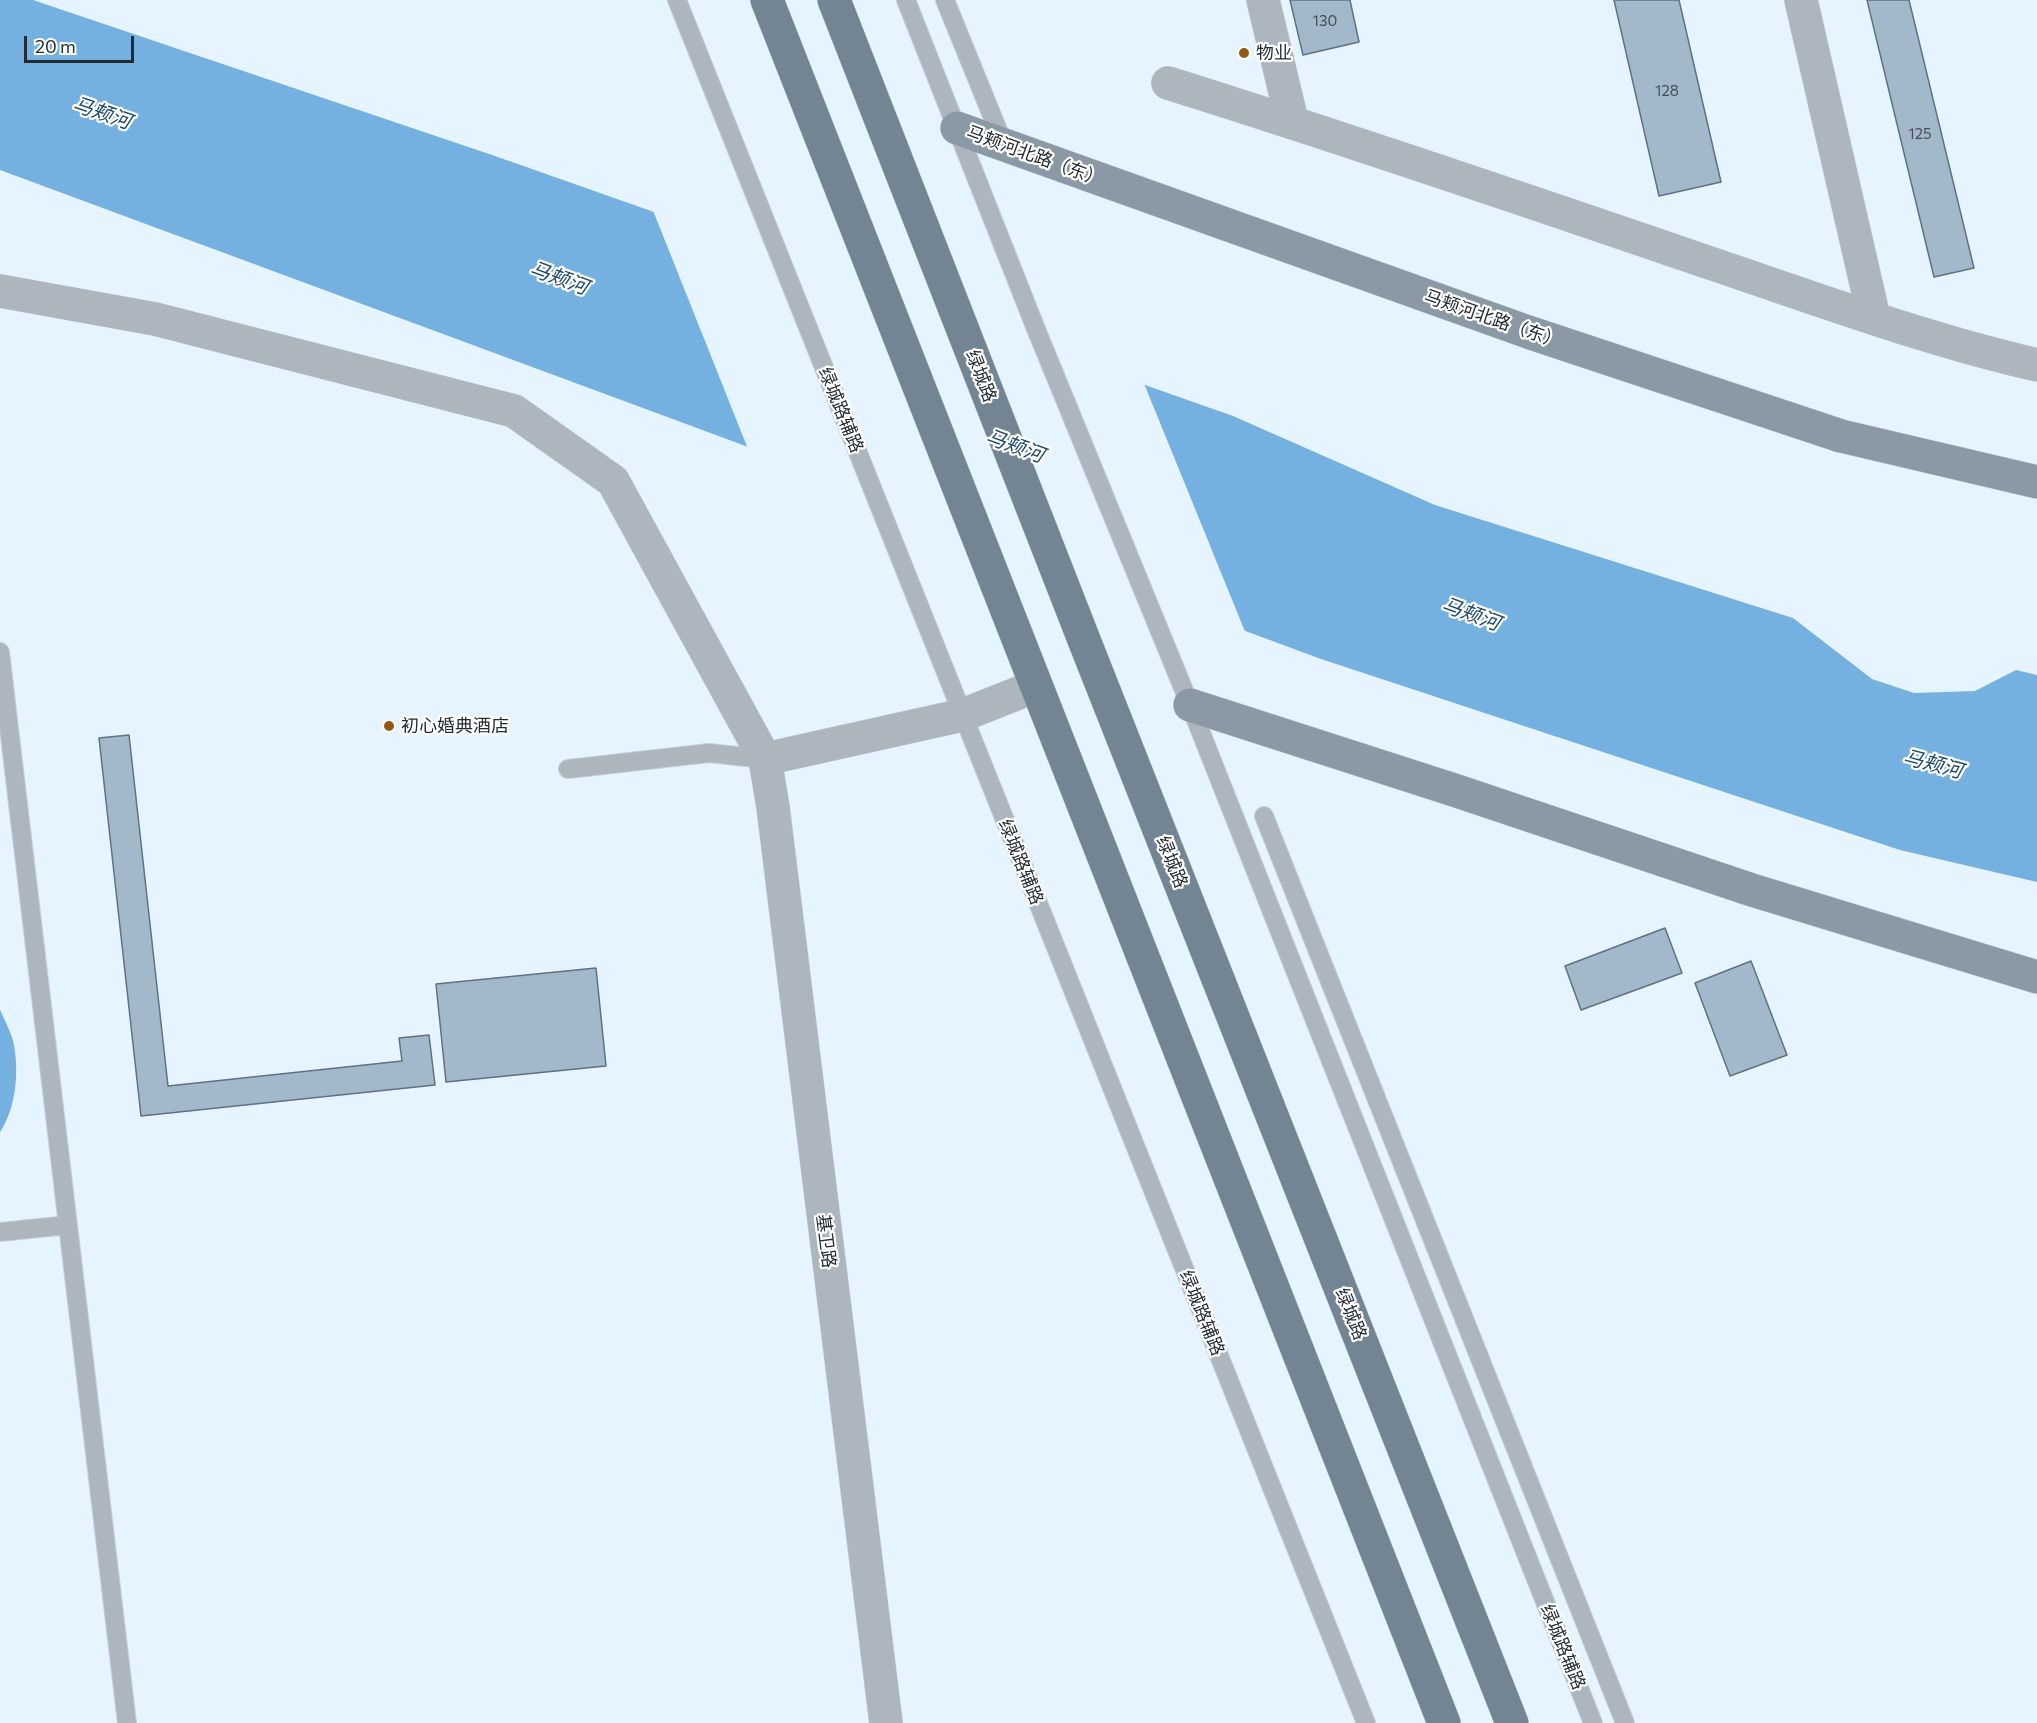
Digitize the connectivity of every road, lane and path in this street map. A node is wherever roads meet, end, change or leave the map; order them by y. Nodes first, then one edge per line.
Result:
1 (677, 0) edge
2 (767, 0) edge
3 (834, 0) edge
4 (906, 0) edge
5 (945, 0) edge
6 (1263, 0) edge
7 (1801, 0) edge
8 (1168, 82) dead end
9 (1292, 121) junction
10 (957, 128) junction
11 (1004, 145) junction
12 (0, 291) edge
13 (1874, 318) junction
14 (2037, 365) edge
15 (2037, 482) edge
16 (0, 652) edge
17 (1036, 686) junction
18 (1190, 705) junction
19 (963, 715) junction
20 (765, 759) junction
21 (568, 769) dead end
22 (1264, 816) dead end
23 (2037, 977) edge
24 (68, 1225) junction
25 (0, 1232) edge
26 (127, 1723) edge
27 (886, 1723) edge
28 (1366, 1723) edge
29 (1444, 1723) edge
30 (1512, 1723) edge
31 (1593, 1723) edge
32 (1625, 1723) edge

1 - 19 lane, 绿城路辅路
2 - 17 main road
3 - 30 main road, 绿城路
4 - 10 lane, 绿城路辅路
5 - 11 lane
6 - 9 street
7 - 13 street
8 - 9 street
9 - 13 street
10 - 11 street, 马颊河北路（东）
10 - 18 lane, 绿城路辅路
11 - 15 street, 马颊河北路（东）
12 - 20 street
13 - 14 street
16 - 24 lane
17 - 19 street
17 - 29 main road
18 - 23 street
18 - 31 lane, 绿城路辅路
19 - 20 street
19 - 28 lane, 绿城路辅路
20 - 21 lane
20 - 27 street, 基卫路
22 - 32 lane
24 - 25 lane
24 - 26 lane

